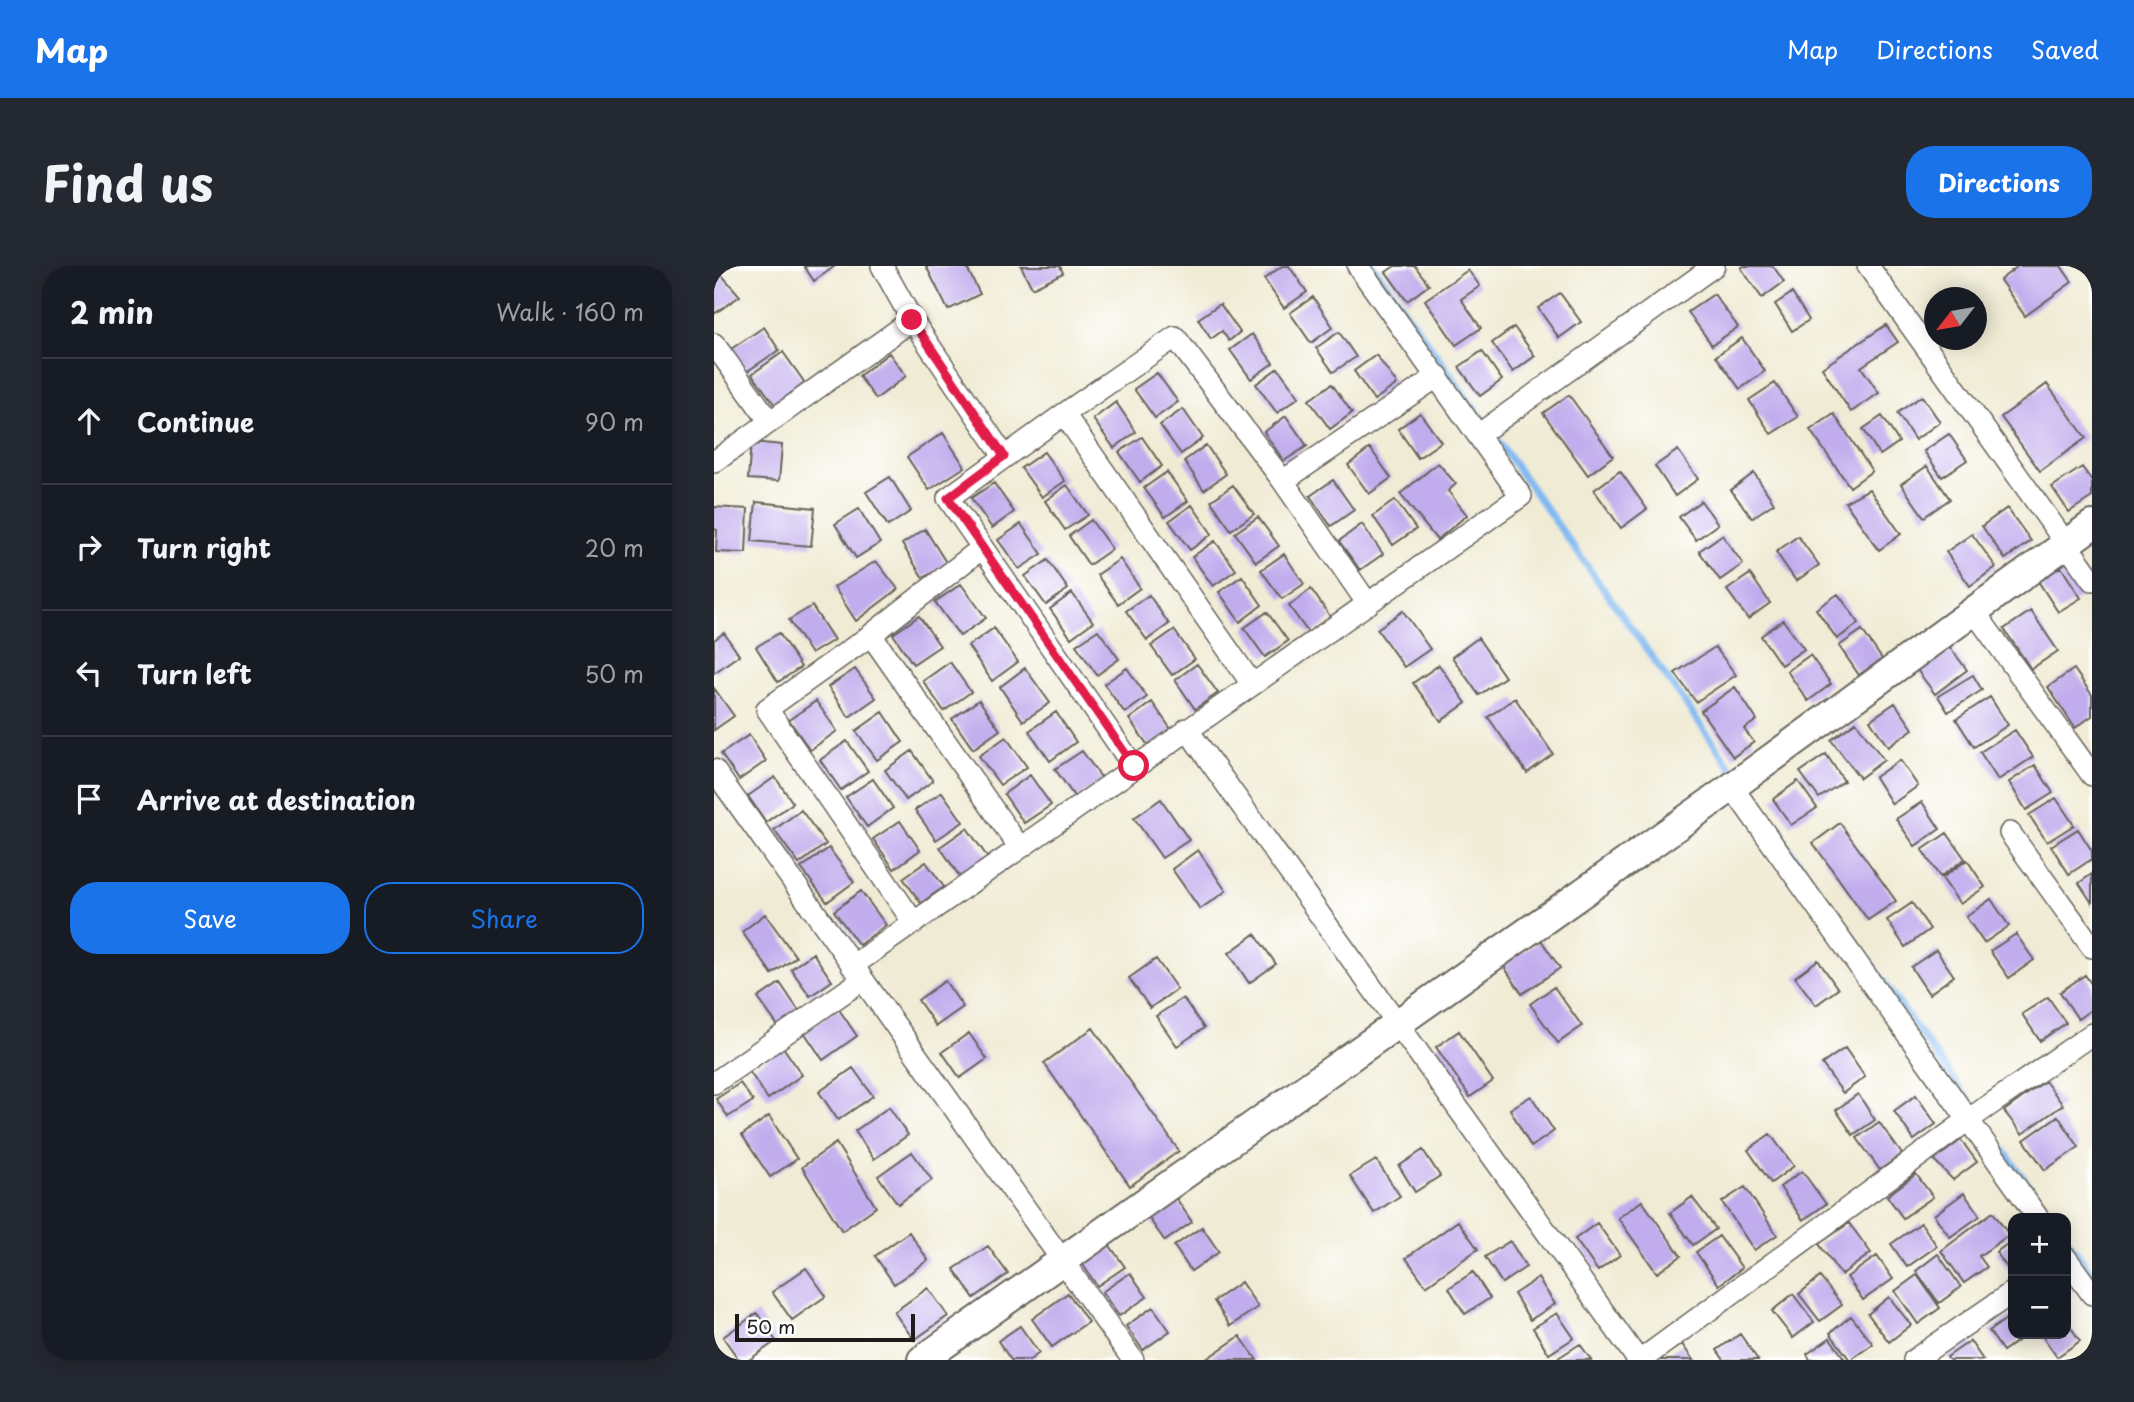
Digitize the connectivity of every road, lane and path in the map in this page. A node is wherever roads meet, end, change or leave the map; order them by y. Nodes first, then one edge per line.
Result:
1 (882, 266) edge
2 (1358, 266) edge
3 (1714, 266) edge
4 (1868, 266) edge
5 (912, 320) junction
6 (714, 344) edge
7 (1438, 376) junction
8 (1063, 414) junction
9 (770, 422) junction
10 (1479, 435) junction
11 (1004, 456) junction
12 (714, 462) edge
13 (1283, 481) junction
14 (2092, 525) edge
15 (2066, 544) junction
16 (982, 548) junction
17 (2092, 580) edge
18 (1368, 604) junction
19 (1974, 611) junction
20 (871, 635) junction
21 (1252, 684) junction
22 (1187, 729) junction
23 (1134, 766) junction
24 (714, 770) edge
25 (2092, 775) edge
26 (1732, 787) junction
27 (2010, 833) dead end
28 (1020, 848) junction
29 (914, 923) junction
30 (2092, 947) edge
31 (857, 973) junction
32 (1399, 1023) junction
33 (2092, 1034) edge
34 (714, 1083) edge
35 (1968, 1120) junction
36 (2034, 1213) edge
37 (1062, 1260) junction
38 (2071, 1265) edge
39 (2092, 1294) edge
40 (2008, 1295) edge
41 (922, 1360) edge
42 (1133, 1360) edge
43 (1640, 1360) edge
44 (1914, 1360) edge

1 - 5 street
2 - 7 street
3 - 10 street
4 - 15 street
5 - 9 street
5 - 11 street
6 - 9 street
7 - 10 street
7 - 13 street
8 - 11 street
8 - 13 street
8 - 21 street
9 - 12 street
10 - 18 street
11 - 16 street
13 - 18 street
14 - 15 street
15 - 17 street
15 - 19 street
16 - 20 street
16 - 23 street
18 - 21 street
19 - 25 street
19 - 26 street
20 - 28 street
20 - 29 street
21 - 22 street
22 - 23 street
22 - 32 street
23 - 28 street
24 - 31 street
26 - 32 street
26 - 35 street
27 - 30 street
28 - 29 street
29 - 31 street
31 - 34 street
31 - 37 street
32 - 37 street
32 - 43 street
33 - 35 street
35 - 36 street
35 - 43 street
37 - 41 street
37 - 42 street
38 - 39 street
40 - 44 street

